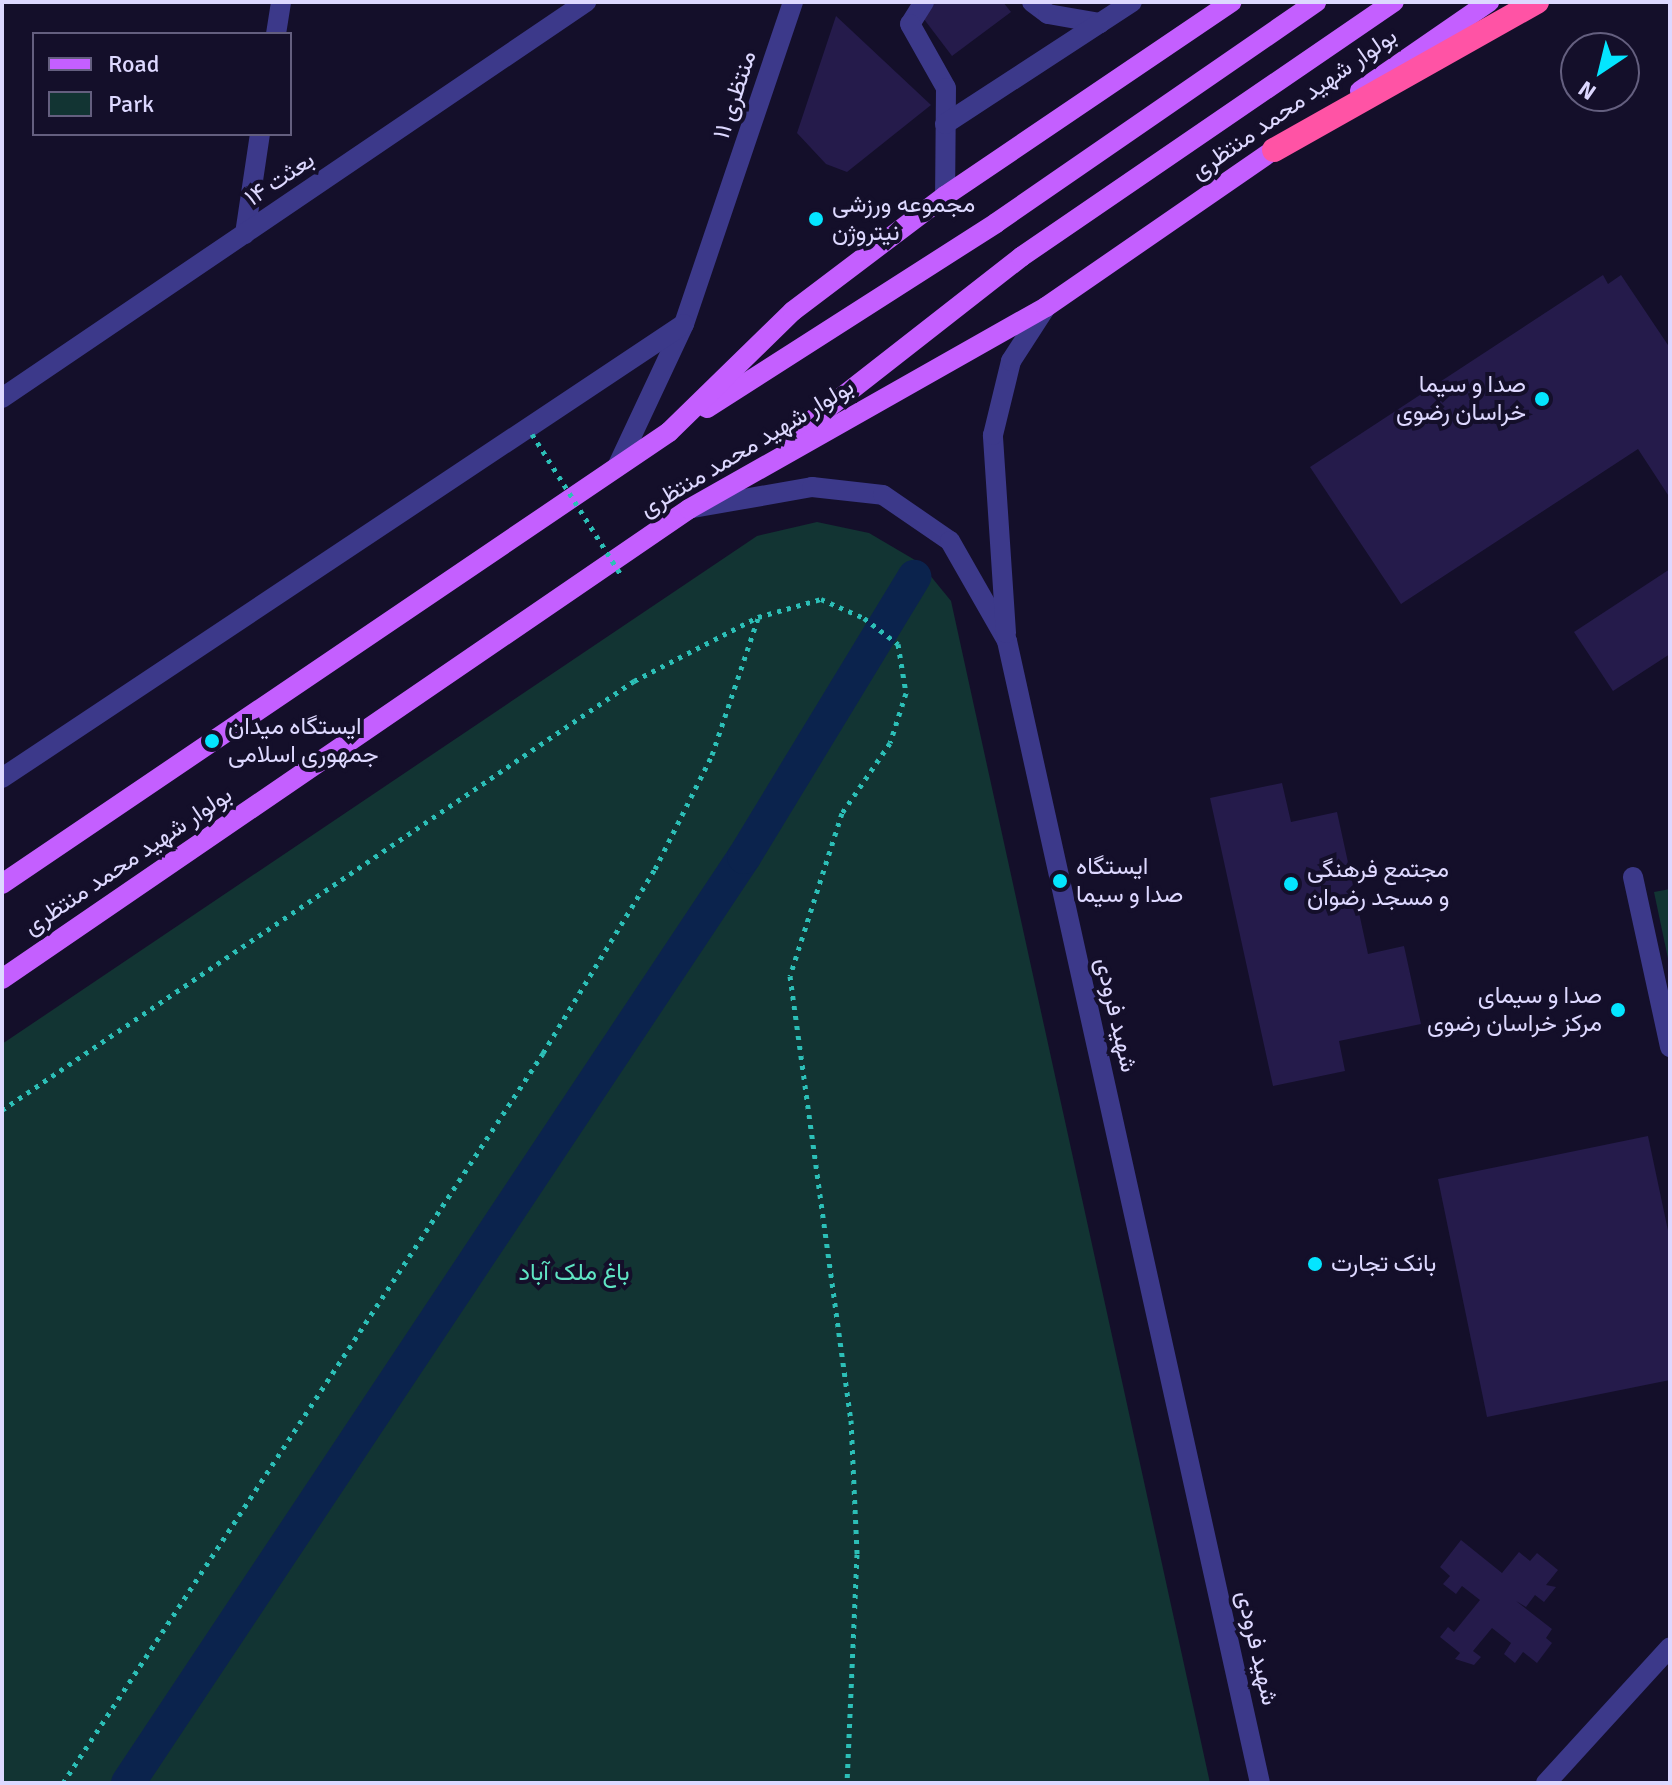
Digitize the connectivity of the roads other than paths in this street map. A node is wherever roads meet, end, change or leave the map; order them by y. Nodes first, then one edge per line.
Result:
1 (281, 2) edge
2 (586, 2) edge
3 (793, 2) edge
4 (924, 2) edge
5 (1032, 2) edge
6 (1132, 2) edge
7 (1231, 2) edge
8 (1316, 2) edge
9 (1394, 2) edge
10 (1489, 2) edge
11 (1537, 2) edge
12 (1100, 23) junction
13 (276, 32) edge
14 (945, 124) junction
15 (260, 136) edge
16 (1274, 150) junction
17 (945, 196) junction
18 (245, 234) junction
19 (1046, 307) junction
20 (684, 324) junction
21 (2, 398) edge
22 (669, 432) junction
23 (617, 467) junction
24 (742, 475) junction
25 (689, 509) junction
26 (1007, 641) junction
27 (2, 778) edge
28 (1633, 877) dead end
29 (2, 884) edge
30 (2, 979) edge
31 (1670, 1047) edge
32 (1670, 1647) edge
33 (1260, 1783) edge
34 (1546, 1783) edge

1 - 13 street
2 - 18 street, بعثت ۱۴
3 - 20 street, منتظری ۱۱
4 - 14 street
5 - 12 street
6 - 12 street
7 - 17 main road, بولوار شهید محمد منتظری
8 - 22 main road
9 - 24 main road
10 - 16 main road, بولوار شهید محمد منتظری
11 - 16 highway
12 - 14 street
14 - 17 street
15 - 18 street
16 - 19 main road, بولوار شهید محمد منتظری
17 - 22 main road, بولوار شهید محمد منتظری
18 - 21 street, بعثت ۱۴
19 - 24 main road, بولوار شهید محمد منتظری
19 - 26 street
20 - 23 street, منتظری ۱۱
20 - 27 street
22 - 23 main road, بولوار شهید محمد منتظری
23 - 29 main road, بولوار شهید محمد منتظری
24 - 25 main road, بولوار شهید محمد منتظری
25 - 26 street, شهید فرودی
25 - 30 main road, بولوار شهید محمد منتظری
26 - 33 street, شهید فرودی
28 - 31 street
32 - 34 street

